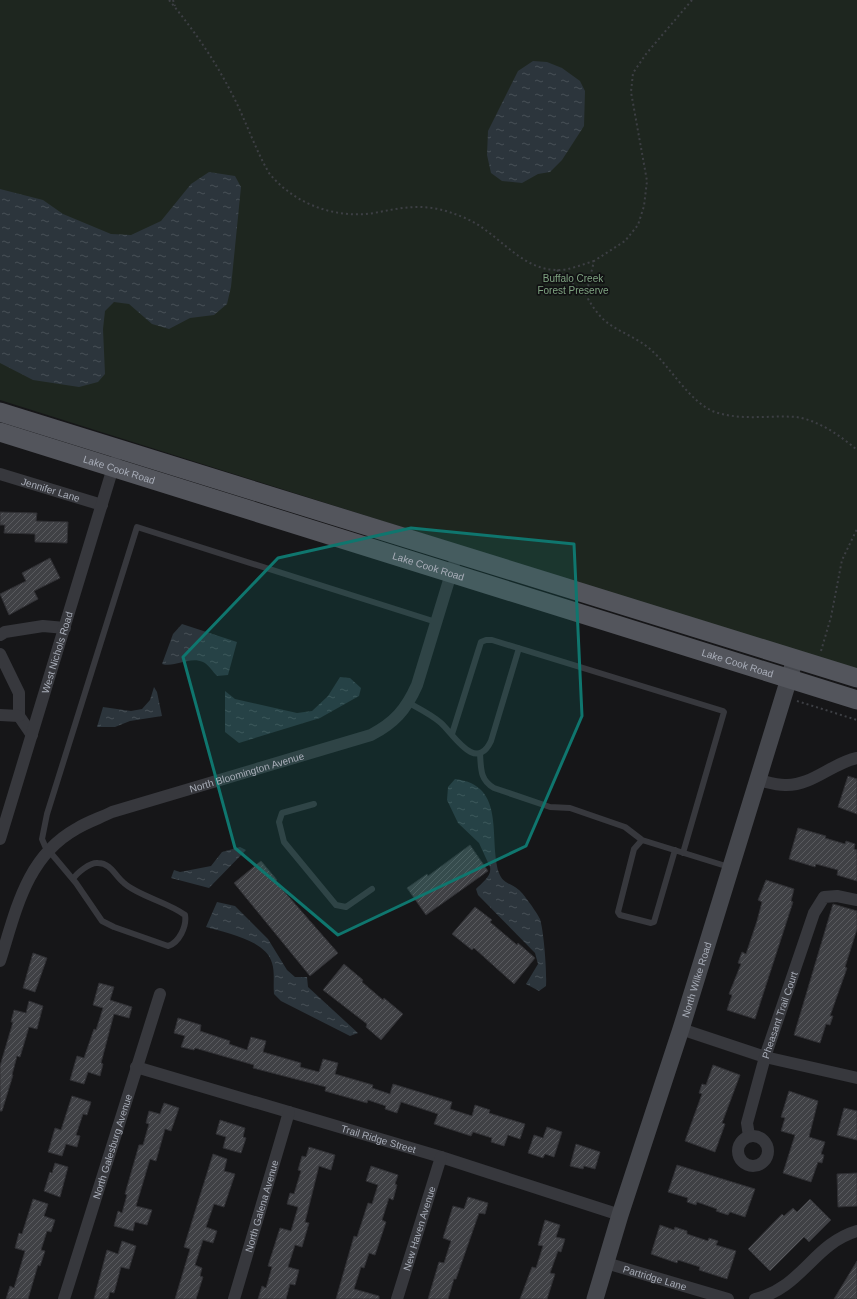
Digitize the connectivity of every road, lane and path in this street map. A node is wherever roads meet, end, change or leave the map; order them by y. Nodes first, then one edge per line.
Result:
1 (169, 0) edge
2 (173, 0) edge
3 (692, 0) edge
4 (176, 9) junction
5 (594, 261) junction
6 (557, 270) junction
7 (586, 295) junction
8 (0, 412) edge
9 (0, 432) edge
10 (118, 449) junction
11 (857, 450) edge
12 (113, 467) junction
13 (0, 474) edge
14 (102, 505) junction
15 (857, 529) edge
16 (457, 554) junction
17 (451, 574) junction
18 (436, 622) junction
19 (65, 628) junction
20 (0, 635) edge
21 (519, 648) junction
22 (0, 654) edge
23 (795, 659) junction
24 (816, 666) junction
25 (857, 678) edge
26 (788, 679) junction
27 (810, 686) junction
28 (783, 697) junction
29 (857, 700) edge
30 (409, 703) junction
31 (805, 704) junction
32 (0, 715) edge
33 (19, 716) junction
34 (857, 720) edge
35 (452, 734) junction
36 (32, 735) junction
37 (480, 753) junction
38 (857, 758) edge
39 (758, 780) junction
40 (314, 804) dead end
41 (1, 832) edge
42 (642, 840) junction
43 (675, 850) junction
44 (50, 851) junction
45 (683, 853) junction
46 (731, 868) junction
47 (73, 879) junction
48 (372, 890) dead end
49 (857, 900) edge
50 (0, 961) edge
51 (160, 994) dead end
52 (681, 1029) junction
53 (765, 1057) junction
54 (136, 1067) junction
55 (857, 1078) edge
56 (289, 1112) junction
57 (749, 1136) dead end
58 (441, 1157) junction
59 (620, 1215) junction
60 (857, 1231) edge
61 (606, 1262) junction
62 (64, 1299) edge
63 (234, 1299) edge
64 (397, 1299) edge
65 (595, 1299) edge
66 (728, 1299) edge
67 (755, 1299) edge

1 - 4 path
2 - 4 path
3 - 5 path
4 - 6 path
5 - 6 path
5 - 7 path
6 - 7 path
7 - 11 path
8 - 10 main road, Lake Cook Road
9 - 12 main road, Lake Cook Road
10 - 12 street, West Nichols Road
10 - 16 main road, Lake Cook Road
12 - 14 street, West Nichols Road
12 - 17 main road, Lake Cook Road
13 - 14 street, Jennifer Lane
14 - 19 street, West Nichols Road
15 - 24 path
16 - 17 street, North Bloomington Avenue
16 - 23 main road, Lake Cook Road
17 - 18 street, North Bloomington Avenue
17 - 26 main road, Lake Cook Road
18 - 30 street, North Bloomington Avenue
18 - 44 lane
19 - 20 street
19 - 36 street, West Nichols Road
21 - 35 lane
21 - 37 lane
21 - 45 lane
22 - 33 street
23 - 24 main road, Lake Cook Road
23 - 26 street, North Wilke Road
24 - 25 main road, Lake Cook Road
26 - 27 main road, Lake Cook Road
26 - 28 street, North Wilke Road
27 - 29 main road, Lake Cook Road
27 - 31 path
28 - 31 path
28 - 39 street, North Wilke Road
30 - 35 lane
30 - 44 street, North Bloomington Avenue
31 - 34 path
32 - 33 street
33 - 36 street
35 - 37 lane
36 - 41 street, West Nichols Road
37 - 42 lane
38 - 39 street
39 - 46 street, North Wilke Road
40 - 48 lane
42 - 43 lane
42 - 43 lane
43 - 45 lane
44 - 47 lane
44 - 50 street, North Bloomington Avenue
45 - 46 lane
46 - 52 street, North Wilke Road
47 - 47 lane
49 - 53 street, Pheasant Trail Court
51 - 54 street, North Galesburg Avenue
52 - 53 street
52 - 59 street, North Wilke Road
53 - 55 street
53 - 57 street, Pheasant Trail Court
54 - 56 street, Trail Ridge Street
54 - 62 street, North Galesburg Avenue
56 - 58 street, Trail Ridge Street
56 - 63 street, North Galena Avenue
58 - 59 street, Trail Ridge Street
58 - 64 street, New Haven Avenue
59 - 61 street, North Wilke Road
60 - 67 street
61 - 65 street, North Wilke Road
61 - 66 street, Partridge Lane

